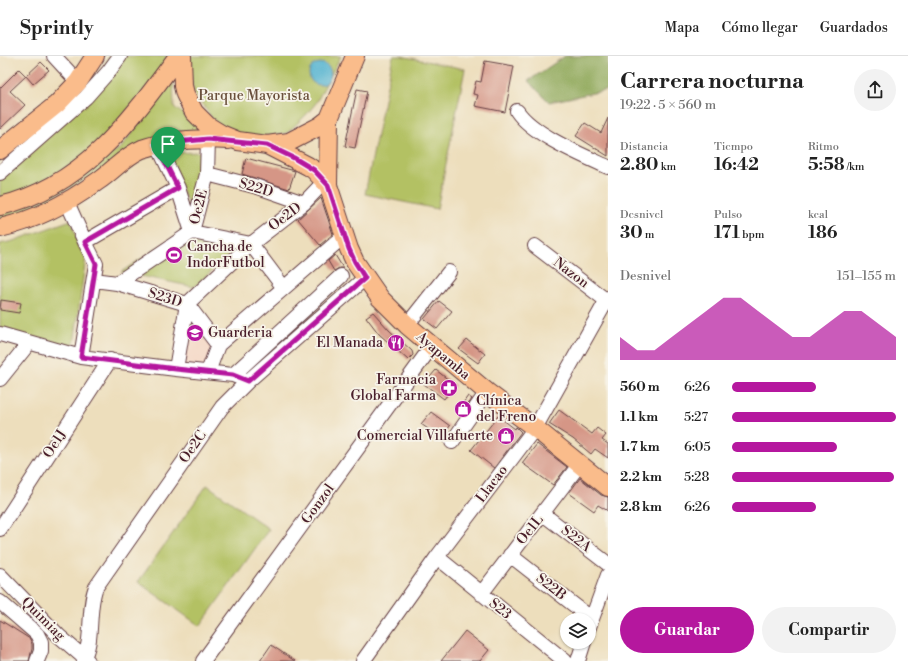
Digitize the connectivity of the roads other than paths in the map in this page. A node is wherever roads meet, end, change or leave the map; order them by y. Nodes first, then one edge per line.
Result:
1 (54, 56) edge
2 (96, 56) edge
3 (110, 56) edge
4 (120, 56) edge
5 (178, 56) edge
6 (182, 56) edge
7 (355, 56) edge
8 (78, 82) junction
9 (517, 111) dead end
10 (329, 119) junction
11 (208, 139) junction
12 (238, 141) junction
13 (156, 144) junction
14 (267, 145) junction
15 (0, 150) edge
16 (0, 164) edge
17 (608, 167) edge
18 (0, 173) edge
19 (207, 174) junction
20 (327, 183) junction
21 (178, 188) junction
22 (67, 202) junction
23 (304, 203) junction
24 (0, 206) edge
25 (0, 228) edge
26 (192, 232) junction
27 (344, 236) junction
28 (85, 242) junction
29 (251, 244) junction
30 (535, 246) dead end
31 (448, 272) dead end
32 (341, 276) dead end
33 (365, 278) junction
34 (94, 280) junction
35 (117, 283) junction
36 (284, 288) junction
37 (607, 299) edge
38 (187, 304) junction
39 (407, 325) junction
40 (0, 334) edge
41 (29, 343) junction
42 (218, 345) junction
43 (432, 346) junction
44 (81, 357) junction
45 (110, 360) junction
46 (176, 369) junction
47 (208, 372) junction
48 (233, 375) junction
49 (0, 379) edge
50 (248, 381) junction
51 (487, 392) junction
52 (535, 428) junction
53 (452, 442) dead end
54 (580, 465) junction
55 (608, 488) edge
56 (543, 514) junction
57 (0, 529) edge
58 (510, 555) junction
59 (437, 557) junction
60 (608, 564) edge
61 (0, 575) edge
62 (608, 575) edge
63 (481, 594) junction
64 (0, 602) edge
65 (578, 613) edge
66 (594, 613) edge
67 (582, 649) edge
68 (85, 659) edge
69 (37, 661) edge
70 (203, 661) edge
71 (363, 661) edge
72 (564, 661) edge
73 (578, 661) edge

1 - 8 street
2 - 8 main road
3 - 16 street
4 - 18 street
5 - 24 main road
6 - 12 main road
7 - 10 main road
8 - 15 main road
9 - 17 street
10 - 14 main road
10 - 20 main road, Ayapamba
11 - 12 main road
11 - 13 main road
11 - 19 street, Oe2E
12 - 14 main road
13 - 21 street
13 - 22 main road
14 - 20 main road, Ayapamba
19 - 23 street, S22D
19 - 26 street, Oe2E
20 - 23 street, Oe2D
20 - 27 main road, Ayapamba
21 - 26 street
21 - 28 street
22 - 25 main road
22 - 28 street
23 - 29 street, Oe2D
26 - 29 street
26 - 35 street, Oe2E
27 - 33 main road, Ayapamba
27 - 36 street
28 - 34 street
29 - 36 street
29 - 38 street, Oe2D
30 - 37 street, Nazon
31 - 39 street
32 - 48 street
33 - 39 main road, Ayapamba
33 - 50 street, Oe2C
34 - 35 street, S23D
34 - 44 street
35 - 38 street, S23D
36 - 42 street
37 - 52 street, Llacao
38 - 42 street, S23D
38 - 46 street
39 - 43 main road, Ayapamba
40 - 41 street
41 - 44 street
41 - 49 street
42 - 47 street
43 - 51 main road, Ayapamba
43 - 70 street, Gonzol
44 - 45 street
45 - 46 street
45 - 57 street, Oe1J
46 - 47 street
47 - 48 street
48 - 50 street
50 - 68 street, Oe2C
51 - 52 main road, Ayapamba
51 - 53 street
52 - 54 main road, Ayapamba
52 - 59 street, Llacao
54 - 55 main road, Ayapamba
54 - 56 street, Oe1L
56 - 58 street, Oe1L
56 - 60 street, S22A
58 - 63 street, Oe1L
58 - 65 street, S22B
59 - 63 street, S23
59 - 71 street, Llacao
61 - 68 street, Quimiag
62 - 66 street
63 - 72 street, S23
64 - 69 street
67 - 73 street

